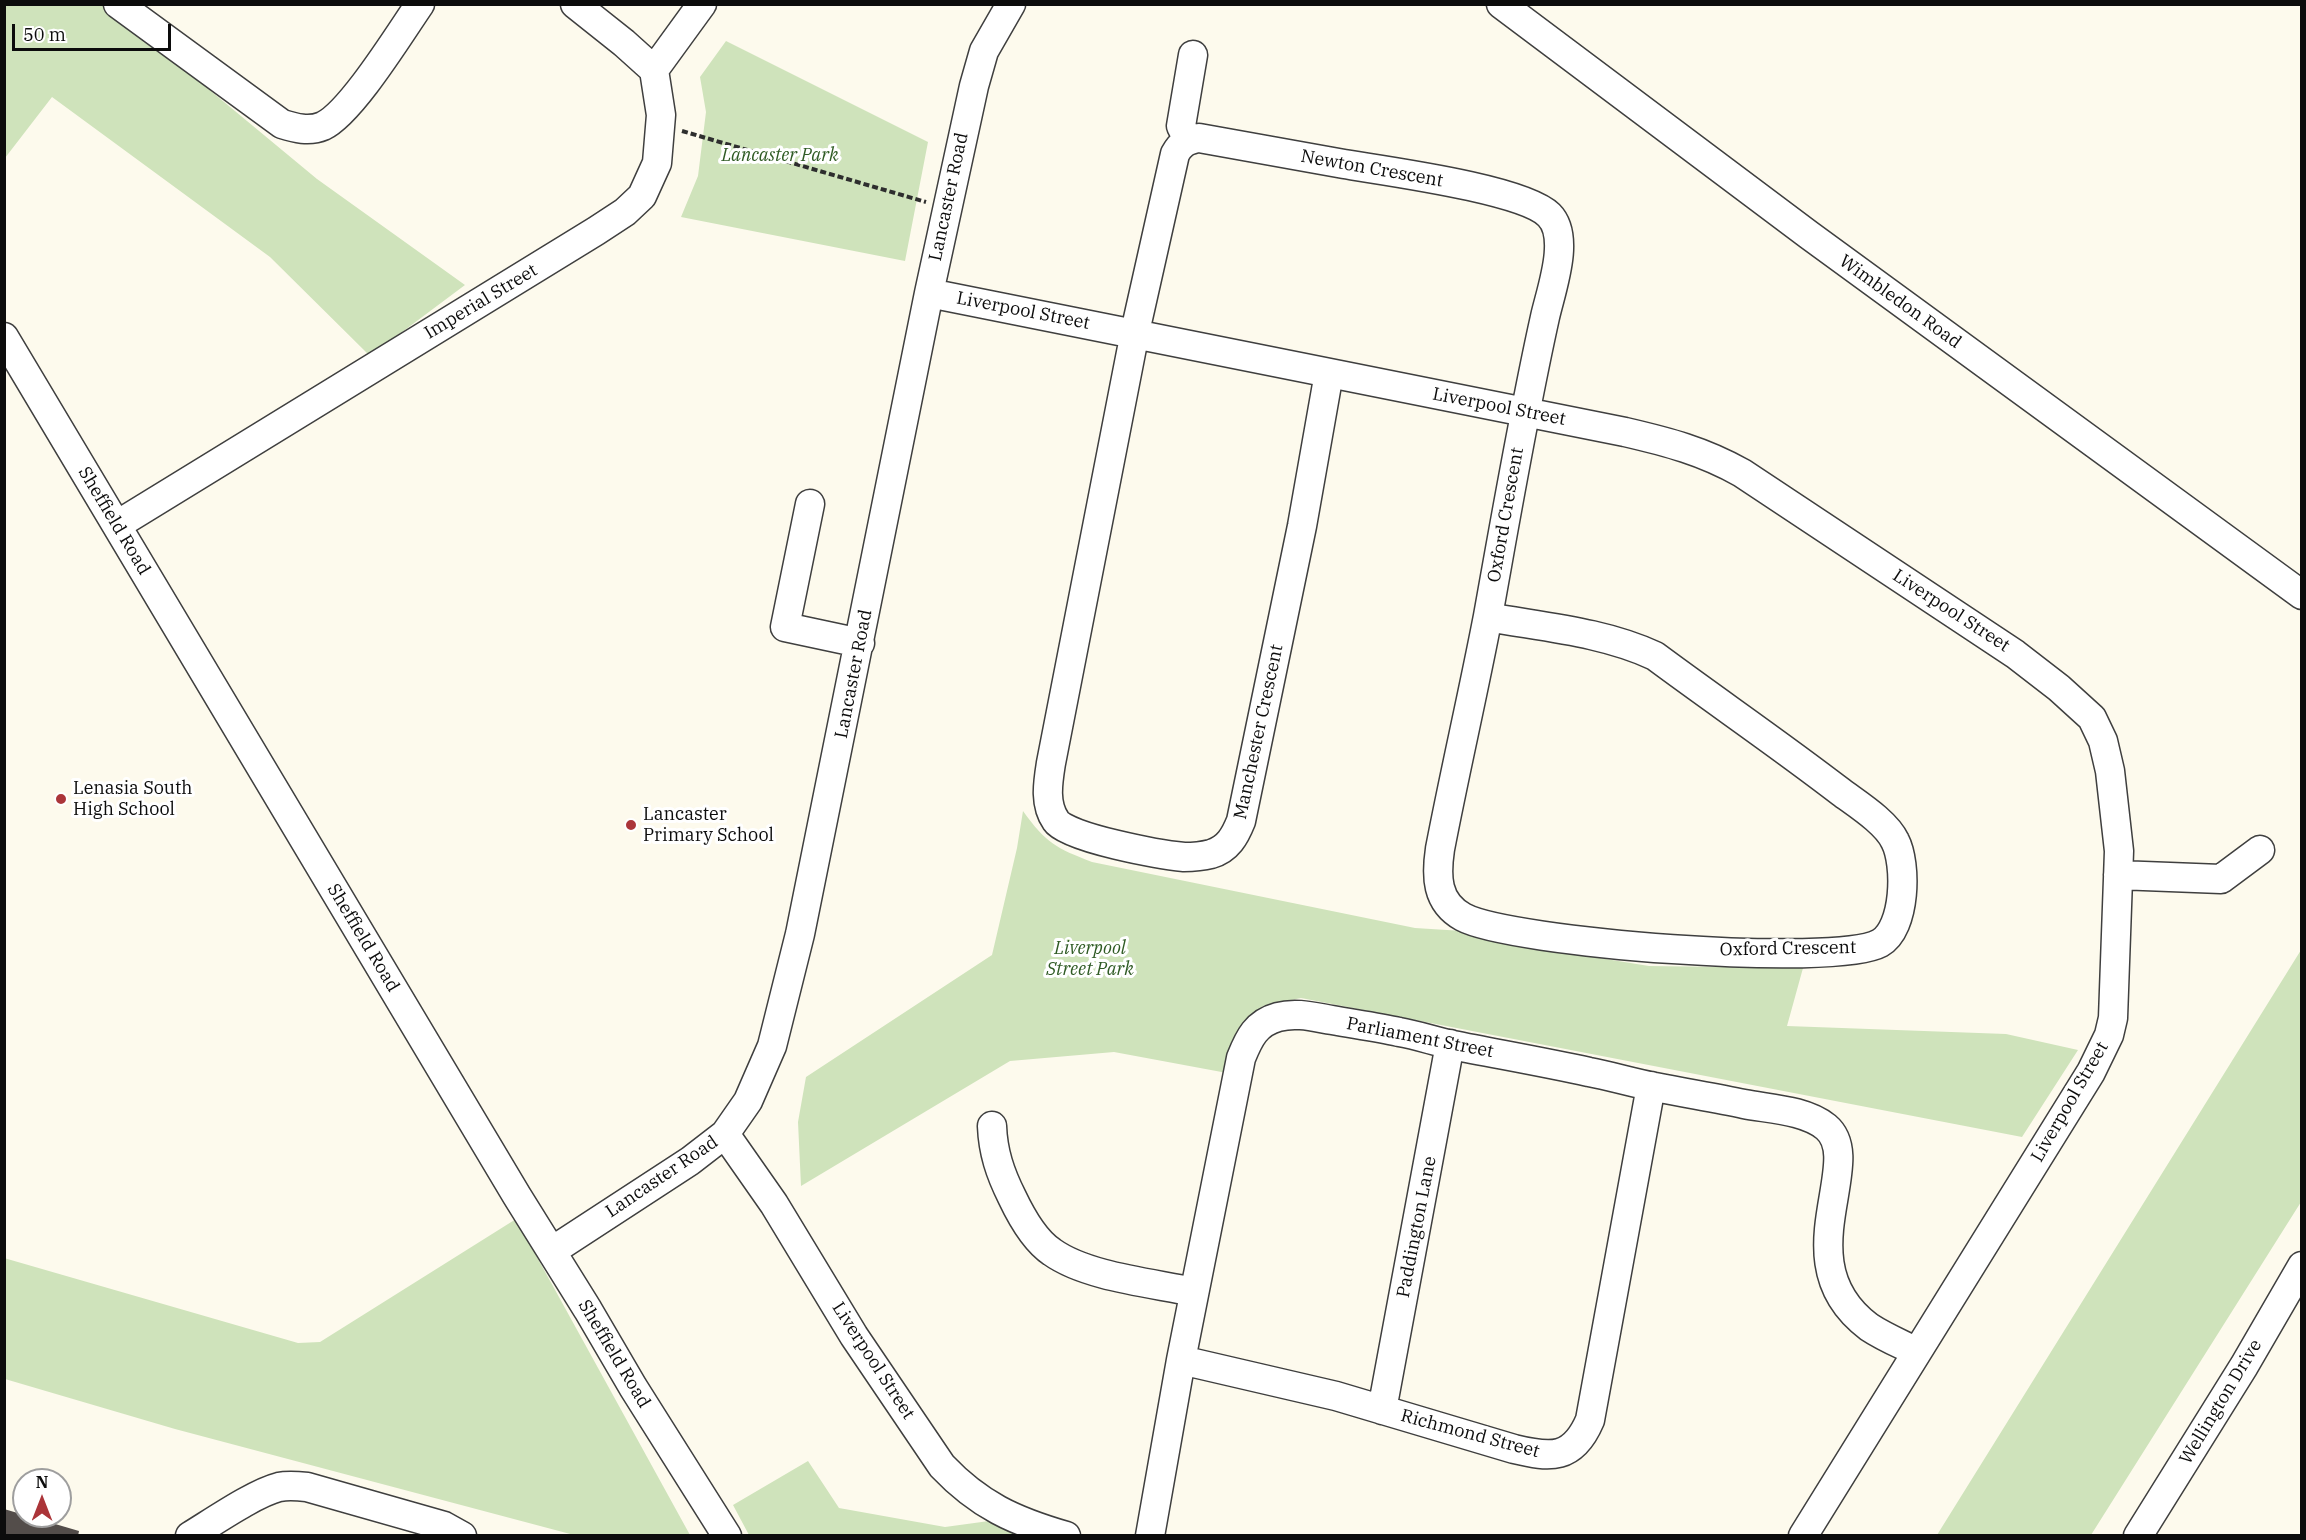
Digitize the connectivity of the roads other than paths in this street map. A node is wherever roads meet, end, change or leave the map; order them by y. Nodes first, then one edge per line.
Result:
1 (118, 4) edge
2 (420, 4) edge
3 (574, 4) edge
4 (702, 4) edge
5 (1011, 4) edge
6 (1501, 4) edge
7 (1192, 55) dead end
8 (654, 70) junction
9 (1188, 140) junction
10 (929, 293) junction
11 (1135, 332) junction
12 (4, 337) edge
13 (1329, 373) junction
14 (1524, 413) junction
15 (810, 504) dead end
16 (117, 525) junction
17 (2301, 595) edge
18 (1488, 617) junction
19 (860, 643) junction
20 (2260, 850) dead end
21 (2118, 875) junction
22 (1450, 1044) junction
23 (1651, 1086) junction
24 (992, 1126) dead end
25 (725, 1134) junction
26 (552, 1251) junction
27 (2301, 1266) edge
28 (1194, 1292) junction
29 (1917, 1352) junction
30 (1181, 1360) junction
31 (1382, 1410) junction
32 (190, 1536) edge
33 (462, 1536) edge
34 (727, 1536) edge
35 (1066, 1536) edge
36 (1150, 1536) edge
37 (1803, 1536) edge
38 (2138, 1536) edge

1 - 2 street
3 - 8 street
4 - 8 street
5 - 10 street, Lancaster Road
6 - 17 street, Wimbledon Road
7 - 9 street
8 - 16 street, Imperial Street
9 - 11 street
9 - 14 street, Newton Crescent
10 - 11 street, Liverpool Street
10 - 19 street, Lancaster Road
11 - 13 street, Liverpool Street
11 - 13 street, Manchester Crescent
12 - 16 street, Sheffield Road
13 - 14 street, Liverpool Street
14 - 18 street, Oxford Crescent
14 - 21 street, Liverpool Street
15 - 19 street
16 - 26 street, Sheffield Road
18 - 18 street, Oxford Crescent
19 - 25 street, Lancaster Road
20 - 21 street
21 - 29 street, Liverpool Street
22 - 23 street, Parliament Street
22 - 28 street, Parliament Street
22 - 31 street, Paddington Lane
23 - 29 street, Parliament Street
23 - 31 street, Richmond Street
24 - 28 street
25 - 26 street, Lancaster Road
25 - 35 street, Liverpool Street
26 - 34 street, Sheffield Road
27 - 38 street, Wellington Drive
28 - 30 street, Parliament Street
29 - 37 street, Liverpool Street
30 - 31 street, Richmond Street
30 - 36 street, Parliament Street
32 - 33 street

